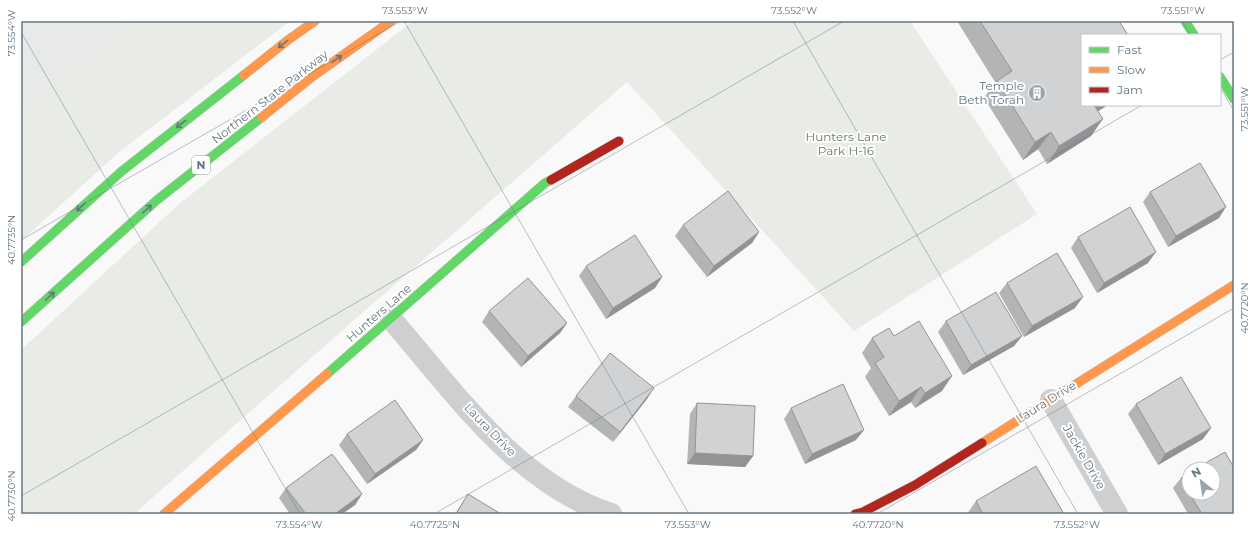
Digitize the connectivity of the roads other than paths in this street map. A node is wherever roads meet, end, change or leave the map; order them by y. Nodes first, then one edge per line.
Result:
1 (315, 21) edge
2 (391, 21) edge
3 (1185, 21) edge
4 (1193, 34) edge
5 (1221, 79) edge
6 (1234, 99) edge
7 (619, 141) dead end
8 (21, 262) edge
9 (1234, 285) edge
10 (391, 319) junction
11 (21, 322) edge
12 (1051, 400) junction
13 (164, 514) edge
14 (611, 514) edge
15 (856, 514) edge
16 (1117, 514) edge

1 -> 8 main road
11 -> 2 main road, Northern State Parkway / N
3 - 4 main road
5 - 6 main road
7 - 10 main road, Hunters Lane
9 - 12 main road, Laura Drive
10 - 13 main road, Hunters Lane
10 - 14 street, Laura Drive
12 - 15 main road, Laura Drive
12 - 16 street, Jackie Drive

